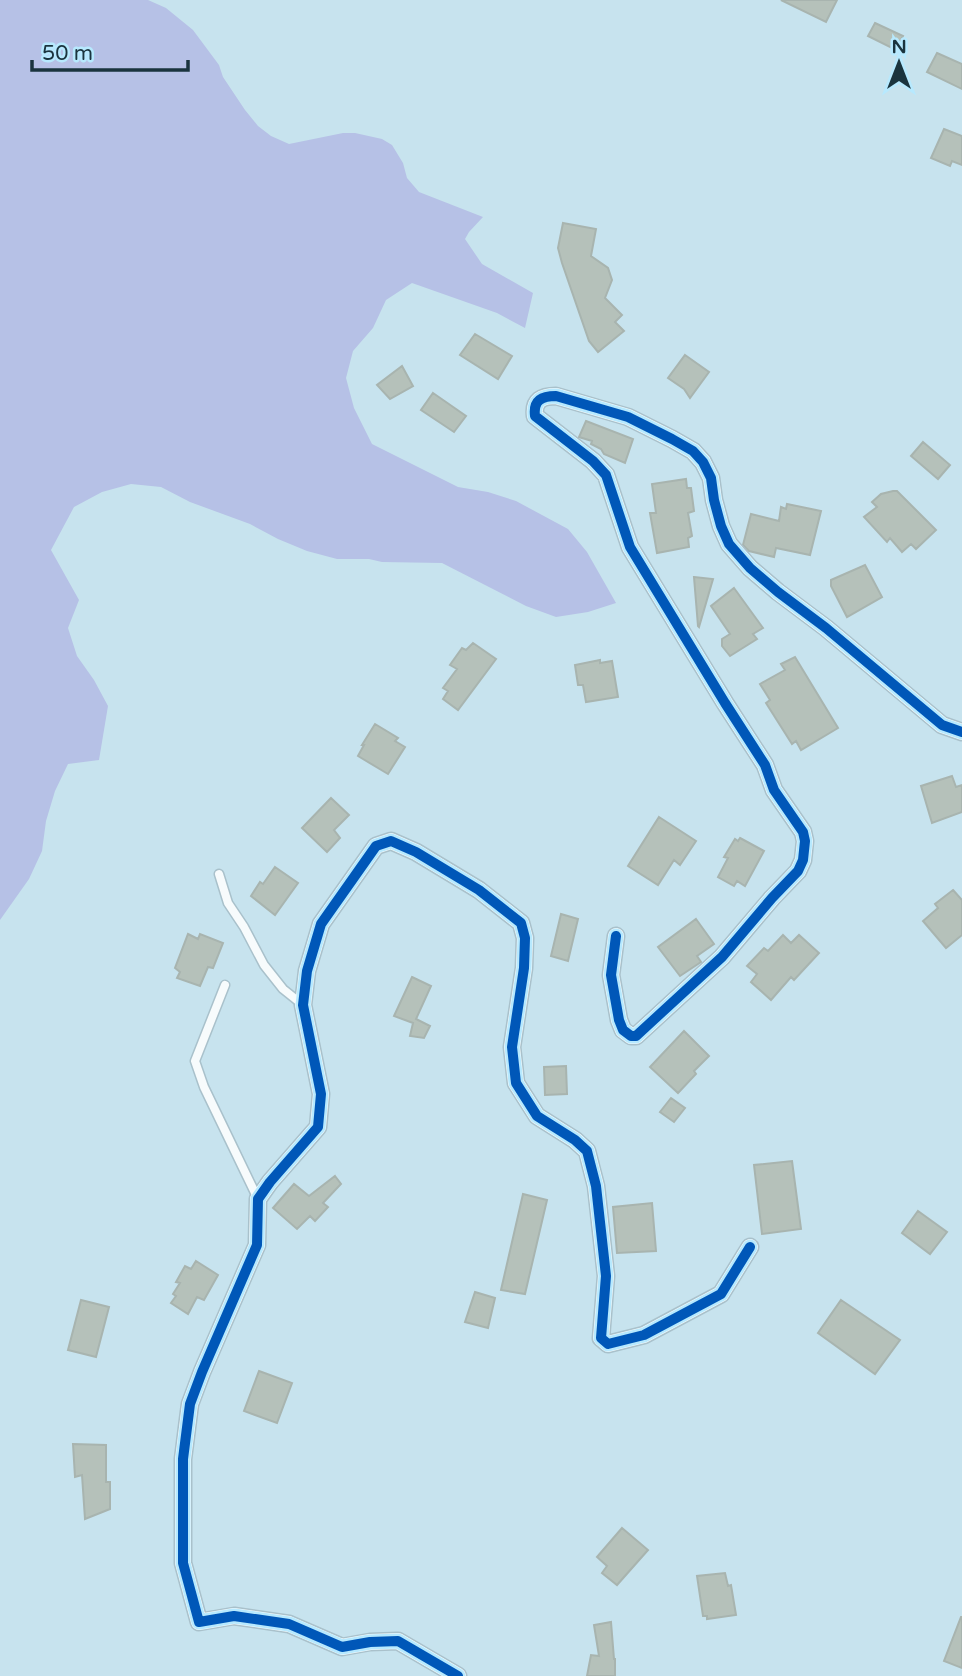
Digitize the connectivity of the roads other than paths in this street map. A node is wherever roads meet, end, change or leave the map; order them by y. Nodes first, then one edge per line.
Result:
1 (962, 732) edge
2 (219, 874) dead end
3 (616, 936) dead end
4 (225, 985) dead end
5 (303, 1005) junction
6 (258, 1199) junction
7 (750, 1247) dead end
8 (458, 1676) edge

1 - 3 street
2 - 5 lane
4 - 6 lane
5 - 6 street
5 - 7 street
6 - 8 street

